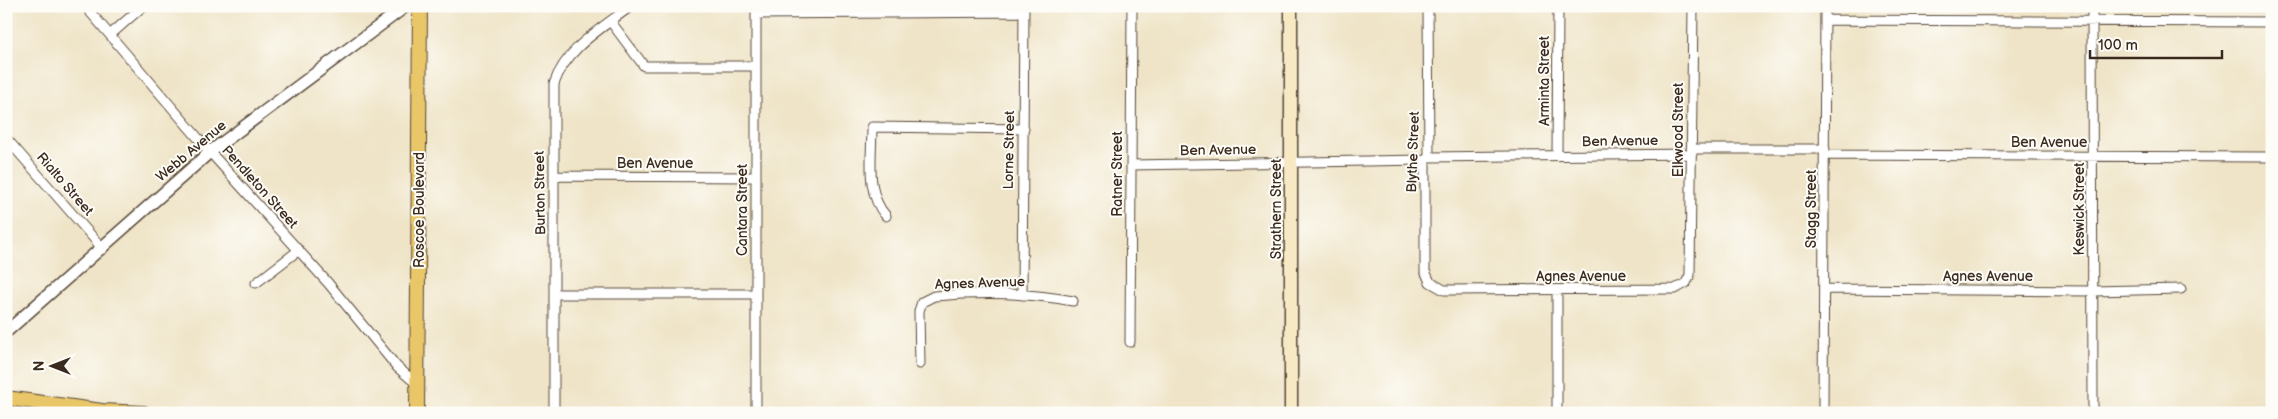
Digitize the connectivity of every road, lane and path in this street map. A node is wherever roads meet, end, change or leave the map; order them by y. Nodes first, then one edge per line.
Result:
1 (85, 6) edge
2 (143, 6) edge
3 (406, 6) edge
4 (420, 6) edge
5 (631, 6) edge
6 (1132, 6) edge
7 (1292, 6) edge
8 (1428, 6) edge
9 (1558, 6) edge
10 (1693, 6) edge
11 (1825, 6) edge
12 (2092, 6) edge
13 (1024, 9) edge
14 (756, 10) edge
15 (1824, 20) junction
16 (2092, 20) junction
17 (610, 22) junction
18 (2272, 22) edge
19 (110, 35) junction
20 (756, 66) junction
21 (1024, 129) junction
22 (6, 138) edge
23 (1692, 151) junction
24 (210, 152) junction
25 (1825, 152) junction
26 (1557, 155) junction
27 (2093, 156) junction
28 (2272, 157) edge
29 (1427, 158) junction
30 (1291, 162) junction
31 (1131, 166) junction
32 (554, 176) junction
33 (755, 177) junction
34 (886, 216) dead end
35 (103, 249) junction
36 (299, 250) junction
37 (1692, 254) joint
38 (256, 283) dead end
39 (2181, 288) dead end
40 (1824, 289) junction
41 (1444, 290) joint
42 (1557, 290) junction
43 (2092, 291) junction
44 (555, 294) junction
45 (756, 294) junction
46 (1022, 295) junction
47 (1073, 301) dead end
48 (6, 332) edge
49 (1130, 342) dead end
50 (920, 364) dead end
51 (417, 384) junction
52 (6, 398) edge
53 (102, 411) junction
54 (84, 413) edge
55 (144, 413) edge
56 (417, 413) edge
57 (554, 413) edge
58 (756, 413) edge
59 (1290, 413) edge
60 (1557, 413) edge
61 (1823, 413) edge
62 (2093, 413) edge

1 - 19 street, Pendleton Street
2 - 19 street
3 - 24 street, Webb Avenue
4 - 51 main road, Roscoe Boulevard
5 - 17 street, Burton Street
6 - 31 street, Ratner Street
7 - 30 main road, Strathern Street
8 - 29 street, Blythe Street
9 - 26 street, Arminta Street
10 - 23 street, Elkwood Street
11 - 15 street, Stagg Street
12 - 16 street, Keswick Street
13 - 14 street
13 - 21 street, Lorne Street
14 - 20 street, Cantara Street
15 - 16 street
15 - 25 street, Stagg Street
16 - 18 street
16 - 27 street, Keswick Street
17 - 20 street
17 - 32 street, Burton Street
19 - 24 street, Pendleton Street
20 - 33 street, Cantara Street
21 - 34 street
21 - 46 street, Lorne Street
22 - 35 street, Rialto Street
23 - 25 street, Ben Avenue
23 - 26 street, Ben Avenue
23 - 37 street, Elkwood Street
24 - 35 street, Webb Avenue
24 - 36 street, Pendleton Street
25 - 27 street, Ben Avenue
25 - 40 street, Stagg Street
26 - 29 street, Ben Avenue
27 - 28 street, Ben Avenue
27 - 43 street, Keswick Street
29 - 30 street, Ben Avenue
29 - 41 street, Blythe Street
30 - 31 street, Ben Avenue
30 - 59 main road, Strathern Street
31 - 49 street, Ratner Street
32 - 33 street, Ben Avenue
32 - 44 street, Burton Street
33 - 45 street, Cantara Street
35 - 48 street, Webb Avenue
36 - 38 street
36 - 51 street, Pendleton Street
37 - 42 street, Agnes Avenue
39 - 43 street, Agnes Avenue
40 - 43 street, Agnes Avenue
40 - 61 street, Stagg Street
41 - 42 street, Agnes Avenue
42 - 60 street
43 - 62 street, Keswick Street
44 - 45 street
44 - 57 street, Burton Street
45 - 58 street, Cantara Street
46 - 47 street, Agnes Avenue
46 - 50 street, Agnes Avenue
51 - 56 main road, Roscoe Boulevard
52 - 53 main road
53 - 54 main road
53 - 55 main road

